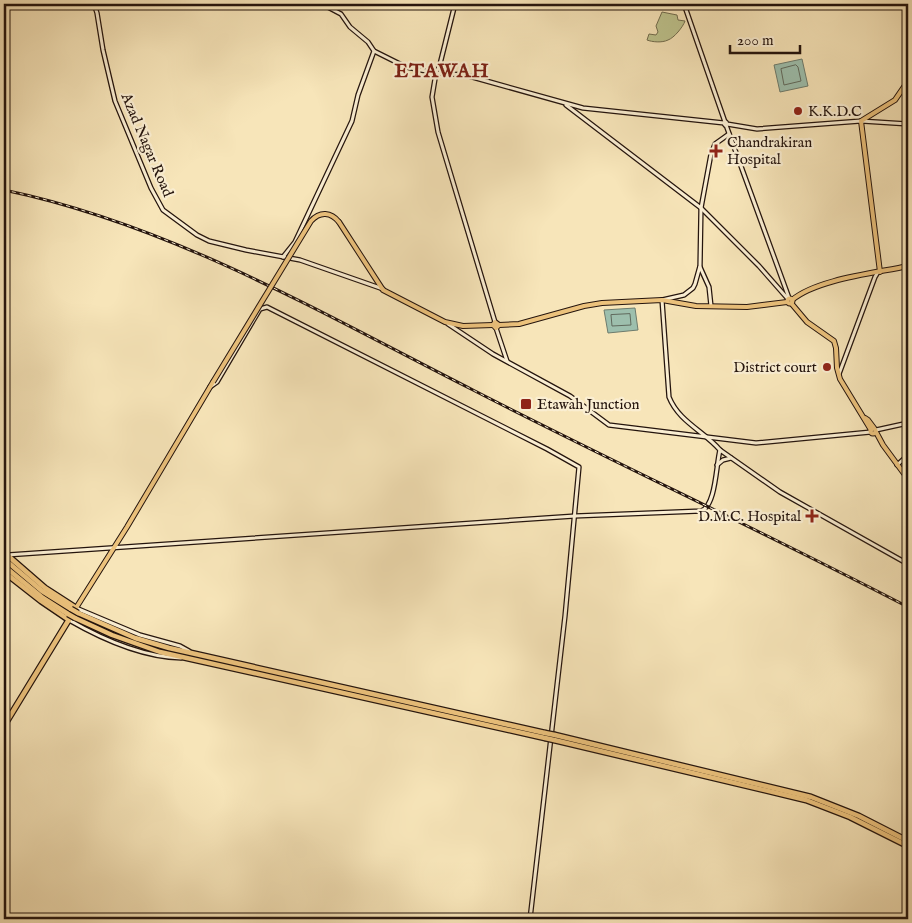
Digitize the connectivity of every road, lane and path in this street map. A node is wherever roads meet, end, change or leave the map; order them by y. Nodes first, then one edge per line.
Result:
1 (94, 4) edge
2 (322, 4) edge
3 (455, 4) edge
4 (684, 4) edge
5 (374, 51) junction
6 (436, 73) junction
7 (908, 80) edge
8 (564, 103) junction
9 (861, 121) junction
10 (725, 124) junction
11 (908, 124) edge
12 (729, 134) junction
13 (701, 208) junction
14 (282, 256) junction
15 (700, 266) junction
16 (908, 266) edge
17 (879, 272) junction
18 (383, 290) junction
19 (662, 300) junction
20 (789, 301) junction
21 (711, 306) junction
22 (445, 322) junction
23 (496, 325) junction
24 (507, 362) junction
25 (838, 374) junction
26 (210, 387) junction
27 (908, 423) edge
28 (873, 431) junction
29 (704, 436) junction
30 (720, 450) junction
31 (908, 455) edge
32 (731, 458) junction
33 (717, 465) junction
34 (897, 465) junction
35 (908, 479) edge
36 (575, 516) junction
37 (112, 548) junction
38 (4, 556) edge
39 (908, 564) edge
40 (4, 566) edge
41 (4, 572) edge
42 (74, 612) junction
43 (68, 620) junction
44 (189, 658) junction
45 (314, 684) junction
46 (4, 726) edge
47 (554, 738) junction
48 (908, 841) edge
49 (908, 846) edge
50 (530, 919) edge

1 - 14 street, Azad Nagar Road
2 - 5 street
3 - 6 street
4 - 10 street
5 - 6 street
5 - 14 street
6 - 8 street
6 - 23 street
7 - 9 main road
8 - 10 street
8 - 13 street
9 - 10 street
9 - 11 street
9 - 17 main road
10 - 12 street
12 - 13 street
12 - 20 street
13 - 15 street
13 - 20 street
14 - 18 street, Azad Nagar Road
15 - 19 street
15 - 21 street
16 - 17 main road
17 - 20 main road
17 - 25 street
18 - 22 main road
18 - 26 main road, bridge
19 - 21 main road
19 - 23 main road
19 - 29 street
20 - 21 main road
20 - 25 main road
22 - 23 main road
22 - 24 street
23 - 24 street
24 - 29 street
25 - 28 main road
26 - 36 street
26 - 37 main road
27 - 28 street
28 - 29 street
28 - 34 main road
29 - 30 street
30 - 32 street
30 - 33 street
31 - 34 street
32 - 33 street
32 - 39 street
33 - 36 street
34 - 35 main road
36 - 37 street
36 - 50 street
37 - 38 street
37 - 42 main road
38 - 42 highway
40 - 42 highway
41 - 43 highway
42 - 43 highway
42 - 44 highway
42 - 45 highway
43 - 44 street
43 - 46 highway
44 - 45 highway
45 - 47 highway, bridge
47 - 48 highway
47 - 49 highway

